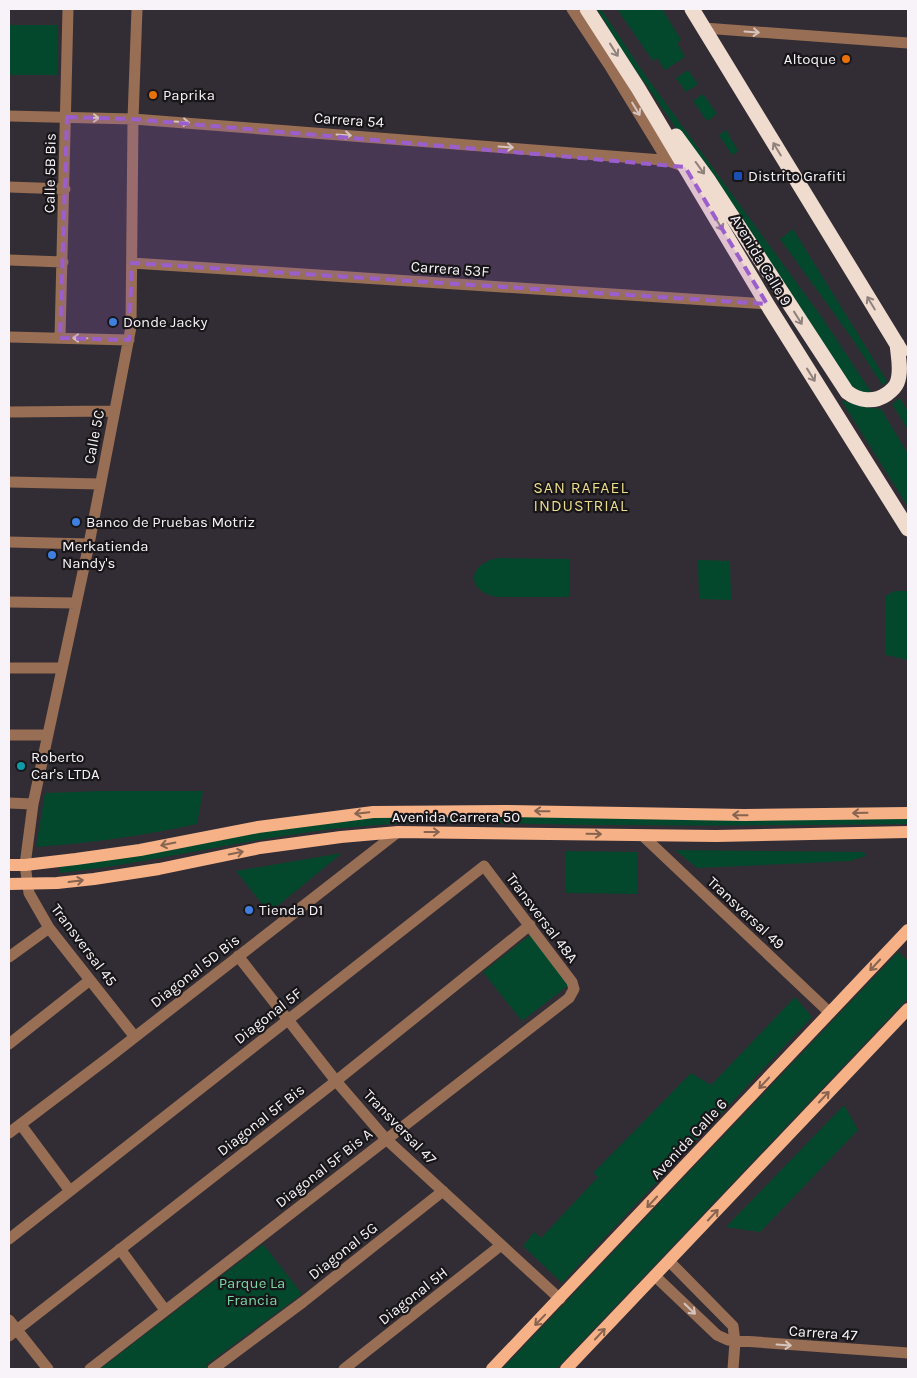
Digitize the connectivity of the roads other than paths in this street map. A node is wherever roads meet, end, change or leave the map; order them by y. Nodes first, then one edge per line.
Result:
1 (68, 9) edge
2 (137, 9) edge
3 (572, 9) edge
4 (587, 9) edge
5 (692, 9) edge
6 (704, 28) junction
7 (908, 43) edge
8 (638, 88) junction
9 (9, 116) edge
10 (66, 117) junction
11 (133, 118) junction
12 (667, 160) junction
13 (685, 168) junction
14 (9, 187) edge
15 (65, 189) junction
16 (9, 260) edge
17 (63, 262) junction
18 (132, 263) junction
19 (767, 304) junction
20 (9, 337) edge
21 (60, 338) junction
22 (129, 340) junction
23 (897, 344) junction
24 (908, 363) edge
25 (114, 411) junction
26 (9, 412) edge
27 (9, 482) edge
28 (100, 484) junction
29 (908, 529) edge
30 (9, 542) edge
31 (89, 544) junction
32 (9, 602) edge
33 (76, 604) junction
34 (9, 668) edge
35 (62, 668) junction
36 (9, 735) edge
37 (48, 735) junction
38 (9, 803) edge
39 (33, 804) junction
40 (908, 813) edge
41 (398, 832) junction
42 (905, 833) edge
43 (642, 835) junction
44 (9, 865) edge
45 (25, 865) junction
46 (484, 866) joint
47 (9, 884) edge
48 (27, 884) junction
49 (530, 925) junction
50 (49, 928) junction
51 (908, 930) edge
52 (238, 956) junction
53 (9, 958) edge
54 (90, 980) junction
55 (574, 989) joint
56 (908, 1009) edge
57 (830, 1013) junction
58 (287, 1020) junction
59 (135, 1037) junction
60 (9, 1044) edge
61 (336, 1080) junction
62 (20, 1125) junction
63 (9, 1133) edge
64 (386, 1139) junction
65 (70, 1191) junction
66 (443, 1191) junction
67 (9, 1240) edge
68 (500, 1246) junction
69 (120, 1249) junction
70 (669, 1261) junction
71 (655, 1276) junction
72 (560, 1299) junction
73 (165, 1310) junction
74 (9, 1320) edge
75 (13, 1333) edge
76 (735, 1342) junction
77 (908, 1353) edge
78 (48, 1369) edge
79 (90, 1369) edge
80 (213, 1369) edge
81 (344, 1369) edge
82 (492, 1369) edge
83 (566, 1369) edge
84 (733, 1369) edge

1 - 10 street, Calle 5B Bis
2 - 11 street, Calle 5C
3 -> 12 street
4 -> 8 highway, Avenida Calle 9
5 - 6 highway
6 -> 7 street
23 -> 6 highway
8 - 13 highway, Avenida Calle 9
8 -> 23 highway
9 - 10 street, Carrera 54
10 -> 11 street, Carrera 54
10 - 15 street, Calle 5B Bis
11 -> 12 street, Carrera 54
11 - 18 street, Calle 5C
12 - 13 street, Carrera 54
13 -> 19 highway, Avenida Calle 9
14 - 15 street
15 - 17 street, Calle 5B Bis
16 - 17 street
17 - 21 street, Calle 5B Bis
18 - 19 street, Carrera 53F
18 - 22 street, Calle 5C
19 -> 29 highway, Avenida Calle 9
20 - 21 street
22 -> 21 street
22 - 25 street, Calle 5C
23 - 24 highway
25 - 26 street
25 - 28 street, Calle 5C
27 - 28 street
28 - 31 street, Calle 5C
30 - 31 street
31 - 33 street, Calle 5C
32 - 33 street
33 - 35 street, Calle 5C
34 - 35 street
35 - 37 street, Calle 5C
36 - 37 street
37 - 39 street, Calle 5C
38 - 39 street
39 - 45 street, Calle 5C
40 -> 45 main road, Avenida Carrera 50
41 -> 43 main road, Avenida Carrera 50
48 -> 41 main road, Avenida Carrera 50
41 - 52 street, Diagonal 5D Bis
42 - 43 main road, Avenida Carrera 50
43 - 57 street, Transversal 49
44 - 45 main road, Avenida Carrera 50
45 - 48 street, Transversal 45
46 - 49 street, Transversal 48A
46 - 58 street, Diagonal 5F
47 - 48 main road, Avenida Carrera 50
48 - 50 street, Transversal 45
49 - 55 street, Transversal 48A
49 - 61 street, Diagonal 5F Bis
50 - 53 street
50 - 54 street, Transversal 45
51 -> 57 main road, Avenida Calle 6
52 - 58 street, Transversal 47
52 - 59 street, Diagonal 5D Bis
54 - 59 street, Transversal 45
54 - 60 street
55 - 64 street, Diagonal 5F Bis A
70 -> 56 main road
57 -> 72 main road, Avenida Calle 6
58 - 61 street, Transversal 47
58 - 65 street, Diagonal 5F
59 - 62 street, Diagonal 5D Bis
61 - 64 street, Transversal 47
61 - 69 street, Diagonal 5F Bis
62 - 63 street, Diagonal 5D Bis
62 - 65 street
64 - 66 street, Transversal 47
64 - 73 street, Diagonal 5F Bis A
65 - 67 street, Diagonal 5F
66 - 68 street, Transversal 47
66 - 80 street, Diagonal 5G
68 - 72 street, Transversal 47
68 - 81 street, Diagonal 5H
69 - 73 street
69 - 75 street, Diagonal 5F Bis
70 - 71 main road
70 - 76 street
71 -> 76 street, Carrera 47
83 -> 71 main road
72 -> 82 main road, Avenida Calle 6
73 - 79 street, Diagonal 5F Bis A
74 - 75 street
75 - 78 street
76 -> 77 street, Carrera 47
76 - 84 street

